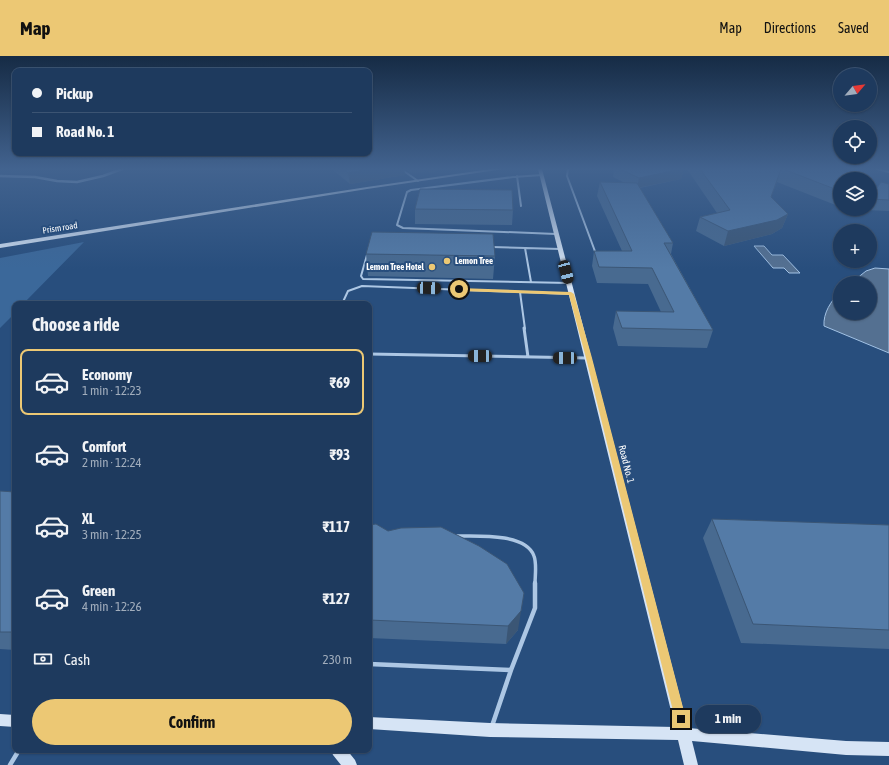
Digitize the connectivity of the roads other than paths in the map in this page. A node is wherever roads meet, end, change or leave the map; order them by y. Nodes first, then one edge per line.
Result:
1 (282, 202) edge
2 (404, 202) edge
3 (520, 202) edge
4 (548, 202) edge
5 (577, 202) edge
6 (521, 206) dead end
7 (556, 234) junction
8 (0, 246) edge
9 (485, 247) edge
10 (525, 248) junction
11 (369, 249) edge
12 (560, 249) junction
13 (597, 256) edge
14 (531, 282) junction
15 (568, 283) junction
16 (520, 292) junction
17 (571, 294) junction
18 (343, 301) edge
19 (372, 354) edge
20 (528, 357) junction
21 (589, 358) junction
22 (449, 536) edge
23 (372, 664) edge
24 (511, 670) junction
25 (372, 723) edge
26 (490, 730) junction
27 (684, 734) junction
28 (889, 749) edge
29 (17, 753) edge
30 (340, 753) edge
31 (10, 765) edge
32 (350, 765) edge
33 (691, 765) edge

1 - 8 street, Prism road
2 - 7 lane
3 - 6 lane
4 - 7 street, Road No. 1
5 - 13 lane
7 - 12 street, Road No. 1
9 - 10 lane
10 - 12 lane
10 - 14 lane
11 - 14 lane
12 - 15 street, Road No. 1
14 - 15 lane
15 - 17 street, Road No. 1
16 - 17 lane
16 - 18 lane
16 - 20 lane
17 - 21 street, Road No. 1
19 - 20 lane
20 - 21 lane
21 - 27 street, Road No. 1
22 - 24 lane
23 - 24 lane
24 - 26 lane
25 - 26 street
26 - 27 street
27 - 28 street
27 - 33 street, Road No. 1
29 - 31 lane
30 - 32 street

